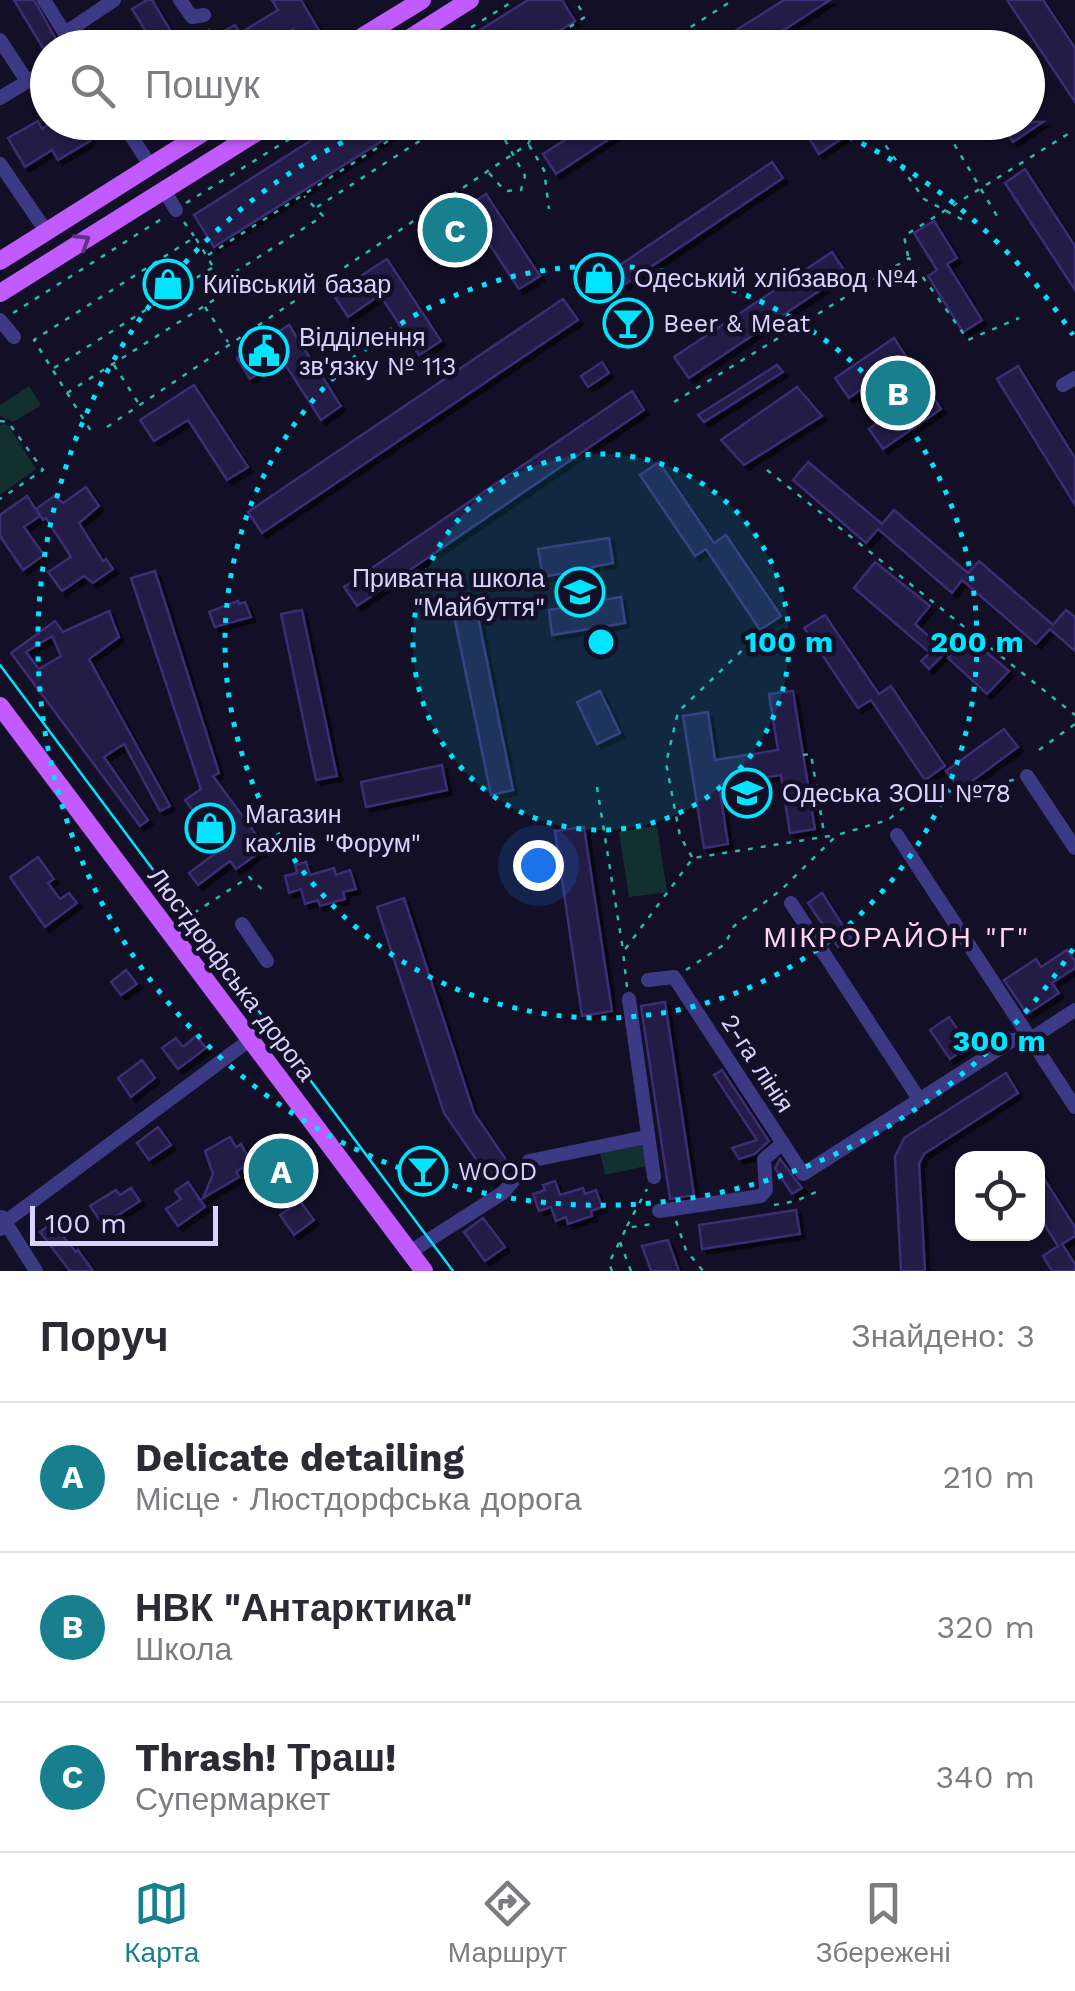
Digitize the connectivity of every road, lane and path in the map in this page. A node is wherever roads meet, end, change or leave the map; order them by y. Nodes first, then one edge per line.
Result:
1 (44, 0) edge
2 (114, 0) edge
3 (180, 0) edge
4 (422, 0) edge
5 (470, 0) edge
6 (515, 0) edge
7 (574, 0) edge
8 (733, 0) edge
9 (204, 15) dead end
10 (63, 30) edge
11 (69, 30) edge
12 (373, 30) edge
13 (422, 30) edge
14 (466, 30) edge
15 (566, 30) edge
16 (686, 30) edge
17 (0, 40) edge
18 (28, 81) joint
19 (0, 98) edge
20 (1068, 134) dead end
21 (134, 140) edge
22 (191, 140) edge
23 (243, 140) edge
24 (288, 140) edge
25 (389, 140) edge
26 (421, 140) edge
27 (505, 140) edge
28 (530, 140) edge
29 (881, 140) edge
30 (952, 140) edge
31 (528, 144) junction
32 (513, 154) junction
33 (0, 164) edge
34 (150, 165) junction
35 (488, 172) junction
36 (980, 188) junction
37 (164, 190) junction
38 (303, 194) junction
39 (317, 207) junction
40 (549, 209) dead end
41 (176, 210) junction
42 (944, 210) junction
43 (997, 216) dead end
44 (963, 220) dead end
45 (46, 231) junction
46 (195, 237) junction
47 (206, 256) junction
48 (909, 258) junction
49 (0, 260) edge
50 (213, 267) junction
51 (222, 280) junction
52 (0, 293) edge
53 (204, 306) junction
54 (1019, 318) dead end
55 (1, 320) edge
56 (14, 337) dead end
57 (229, 344) junction
58 (113, 364) junction
59 (52, 369) junction
60 (67, 392) junction
61 (674, 402) dead end
62 (140, 405) junction
63 (0, 421) edge
64 (107, 427) dead end
65 (94, 436) dead end
66 (767, 470) dead end
67 (0, 499) edge
68 (755, 638) dead end
69 (0, 706) edge
70 (1075, 715) edge
71 (1075, 724) edge
72 (1039, 750) dead end
73 (803, 755) dead end
74 (1027, 776) joint
75 (598, 787) dead end
76 (837, 835) junction
77 (897, 835) dead end
78 (824, 836) junction
79 (1075, 848) edge
80 (693, 858) junction
81 (265, 892) dead end
82 (791, 904) dead end
83 (194, 913) dead end
84 (242, 924) dead end
85 (623, 952) junction
86 (268, 961) dead end
87 (674, 976) junction
88 (648, 980) dead end
89 (629, 1000) joint
90 (1075, 1010) edge
91 (1032, 1038) junction
92 (250, 1039) junction
93 (919, 1099) junction
94 (1075, 1107) edge
95 (646, 1137) junction
96 (783, 1143) junction
97 (654, 1177) joint
98 (816, 1192) dead end
99 (762, 1206) dead end
100 (659, 1217) joint
101 (676, 1220) dead end
102 (2, 1222) edge
103 (626, 1228) junction
104 (620, 1242) junction
105 (410, 1252) junction
106 (36, 1271) edge
107 (424, 1271) edge
108 (612, 1271) edge
109 (631, 1271) edge
110 (703, 1271) edge

1 - 10 street
2 - 11 street
3 - 9 street
4 - 12 main road
5 - 13 main road
6 - 14 path
7 - 15 path
8 - 16 path
17 - 18 street
18 - 19 street
20 - 36 path
21 - 34 street
22 - 34 main road
23 - 37 main road
24 - 41 path
25 - 38 path
26 - 39 path
27 - 32 path
28 - 31 path
29 - 42 path
30 - 36 path
31 - 32 path
31 - 40 path
32 - 35 path
32 - 35 path
33 - 45 street
34 - 45 main road
35 - 57 path
36 - 42 path
36 - 43 path
37 - 41 street
52 -> 37 main road
38 - 39 path
38 - 47 path
39 - 51 path
41 - 46 path
41 - 55 path
42 - 44 path
42 - 48 path
45 - 49 main road
46 - 47 path
46 - 59 path
47 - 50 path
48 - 54 path
48 - 61 path
50 - 51 path
50 - 59 path
51 - 53 path
53 - 57 path
53 - 58 path
55 - 56 street
57 - 62 path
58 - 60 path
58 - 62 path
59 - 60 path
60 - 65 path
62 - 64 path
63 - 67 path
66 - 70 path
68 - 80 path
69 - 92 main road, Люстдорфська дорога
71 - 72 path
73 - 78 path
74 - 76 path
74 - 79 street
75 - 85 path
76 - 78 path
76 - 87 path
77 - 91 street
78 - 80 path
80 - 85 path
81 - 83 path
82 - 93 street
84 - 86 street
85 - 89 path
87 - 88 street
87 - 96 street, 2-га лінія
89 - 95 street
90 - 91 street
91 - 93 street
91 - 94 street
92 - 102 street
92 - 105 main road, Люстдорфська дорога
93 - 96 street, 2-га лінія
95 - 97 street
95 - 105 street
96 - 100 street
97 - 103 path
98 - 99 path
100 - 103 path
101 - 110 path
102 - 106 street
103 - 104 path
104 - 108 path
104 - 109 path
105 - 107 main road, Люстдорфська дорога

